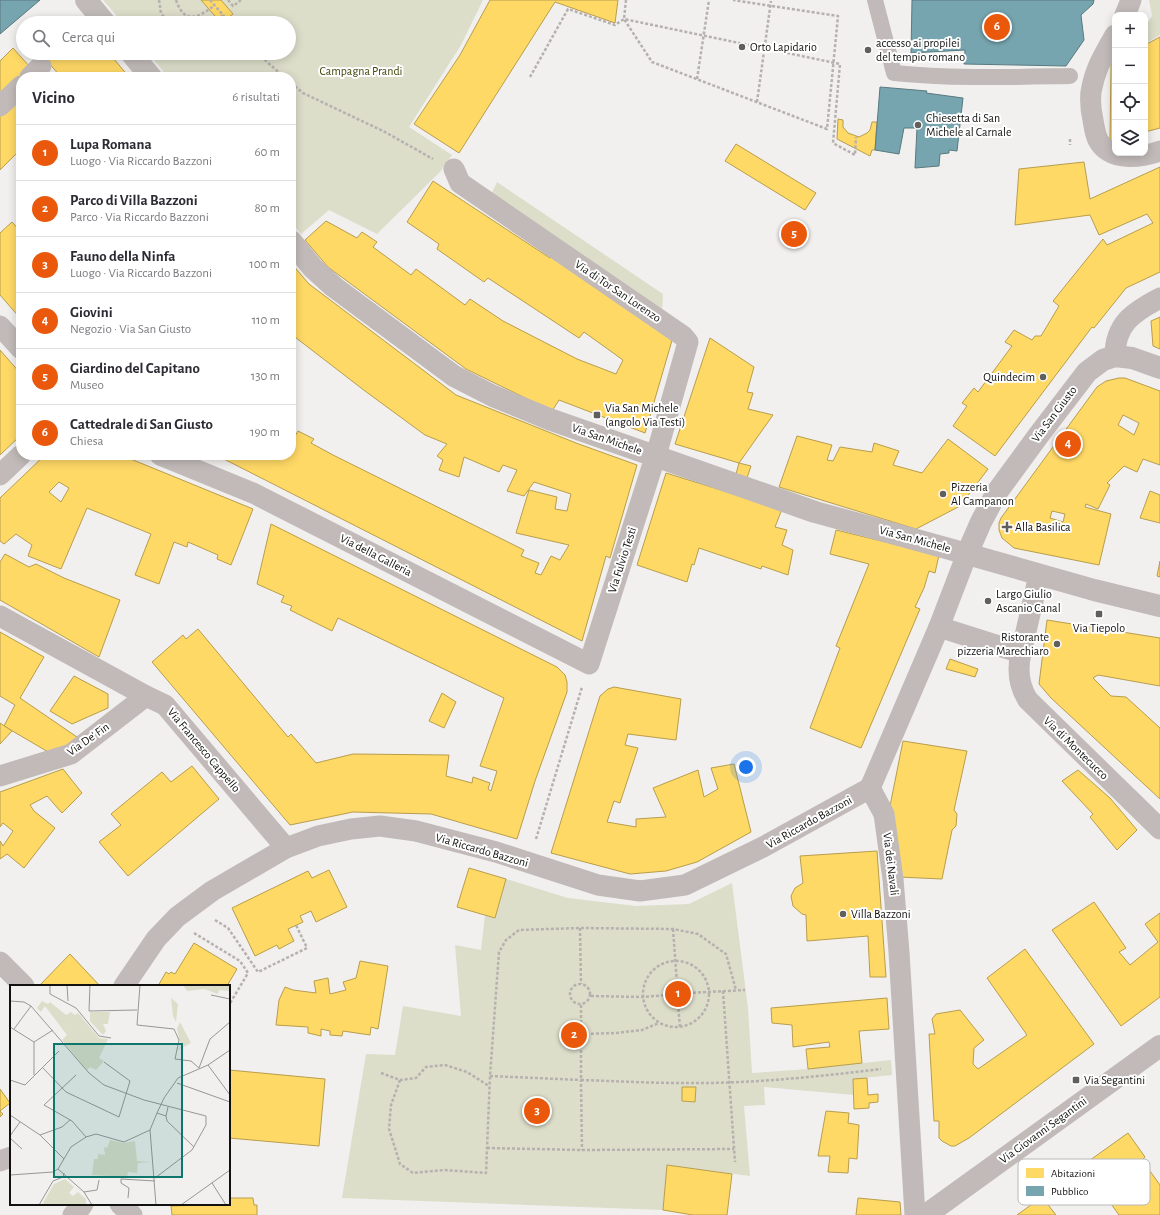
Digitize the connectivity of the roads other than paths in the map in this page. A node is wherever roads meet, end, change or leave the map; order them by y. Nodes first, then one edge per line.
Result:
1 (86, 0) edge
2 (875, 0) edge
3 (1131, 0) edge
4 (1126, 12) edge
5 (99, 16) edge
6 (1112, 40) edge
7 (137, 60) edge
8 (147, 72) edge
9 (1070, 76) dead end
10 (16, 91) edge
11 (0, 106) edge
12 (1160, 151) edge
13 (446, 166) road end
14 (296, 247) edge
15 (1160, 298) edge
16 (0, 326) edge
17 (16, 344) edge
18 (1115, 356) junction
19 (1160, 368) edge
20 (656, 456) junction
21 (16, 460) edge
22 (172, 460) edge
23 (0, 475) edge
24 (967, 554) junction
25 (1040, 575) junction
26 (1160, 606) edge
27 (0, 616) edge
28 (939, 627) junction
29 (1021, 654) junction
30 (589, 664) joint
31 (146, 696) junction
32 (0, 776) edge
33 (870, 788) junction
34 (1160, 829) edge
35 (286, 848) junction
36 (0, 962) edge
37 (23, 985) edge
38 (125, 985) edge
39 (1160, 1046) edge
40 (10, 1157) edge
41 (0, 1161) edge
42 (82, 1205) edge
43 (121, 1205) edge
44 (73, 1215) edge
45 (132, 1215) edge
46 (915, 1215) edge
47 (926, 1215) edge

1 - 5 street
2 - 9 street
3 - 4 street
6 - 12 street
7 - 8 street
10 - 11 street
13 - 20 street, Via di Tor San Lorenzo
14 - 20 street, Via San Michele
15 - 18 street
16 - 17 street
18 - 19 street
18 - 24 street, Via San Giusto
20 - 24 street, Via San Michele
20 - 30 street, Via Fulvio Testi
21 - 23 street
22 - 30 street, Via della Galleria
24 - 25 street, Via San Michele
24 - 28 street
25 - 26 street, Via San Michele
25 - 29 street
27 - 31 street, Via Francesco Cappello
28 - 29 street
28 - 33 street
29 - 34 street, Via di Montecucco
31 - 32 street, Via De' Fin
31 - 35 street, Via Francesco Cappello
33 - 35 street, Via Riccardo Bazzoni
33 - 46 street, Via dei Navali
35 - 38 street, Via Riccardo Bazzoni
36 - 37 street
39 - 47 street, Via Giovanni Segantini
40 - 41 street
42 - 44 street
43 - 45 street

